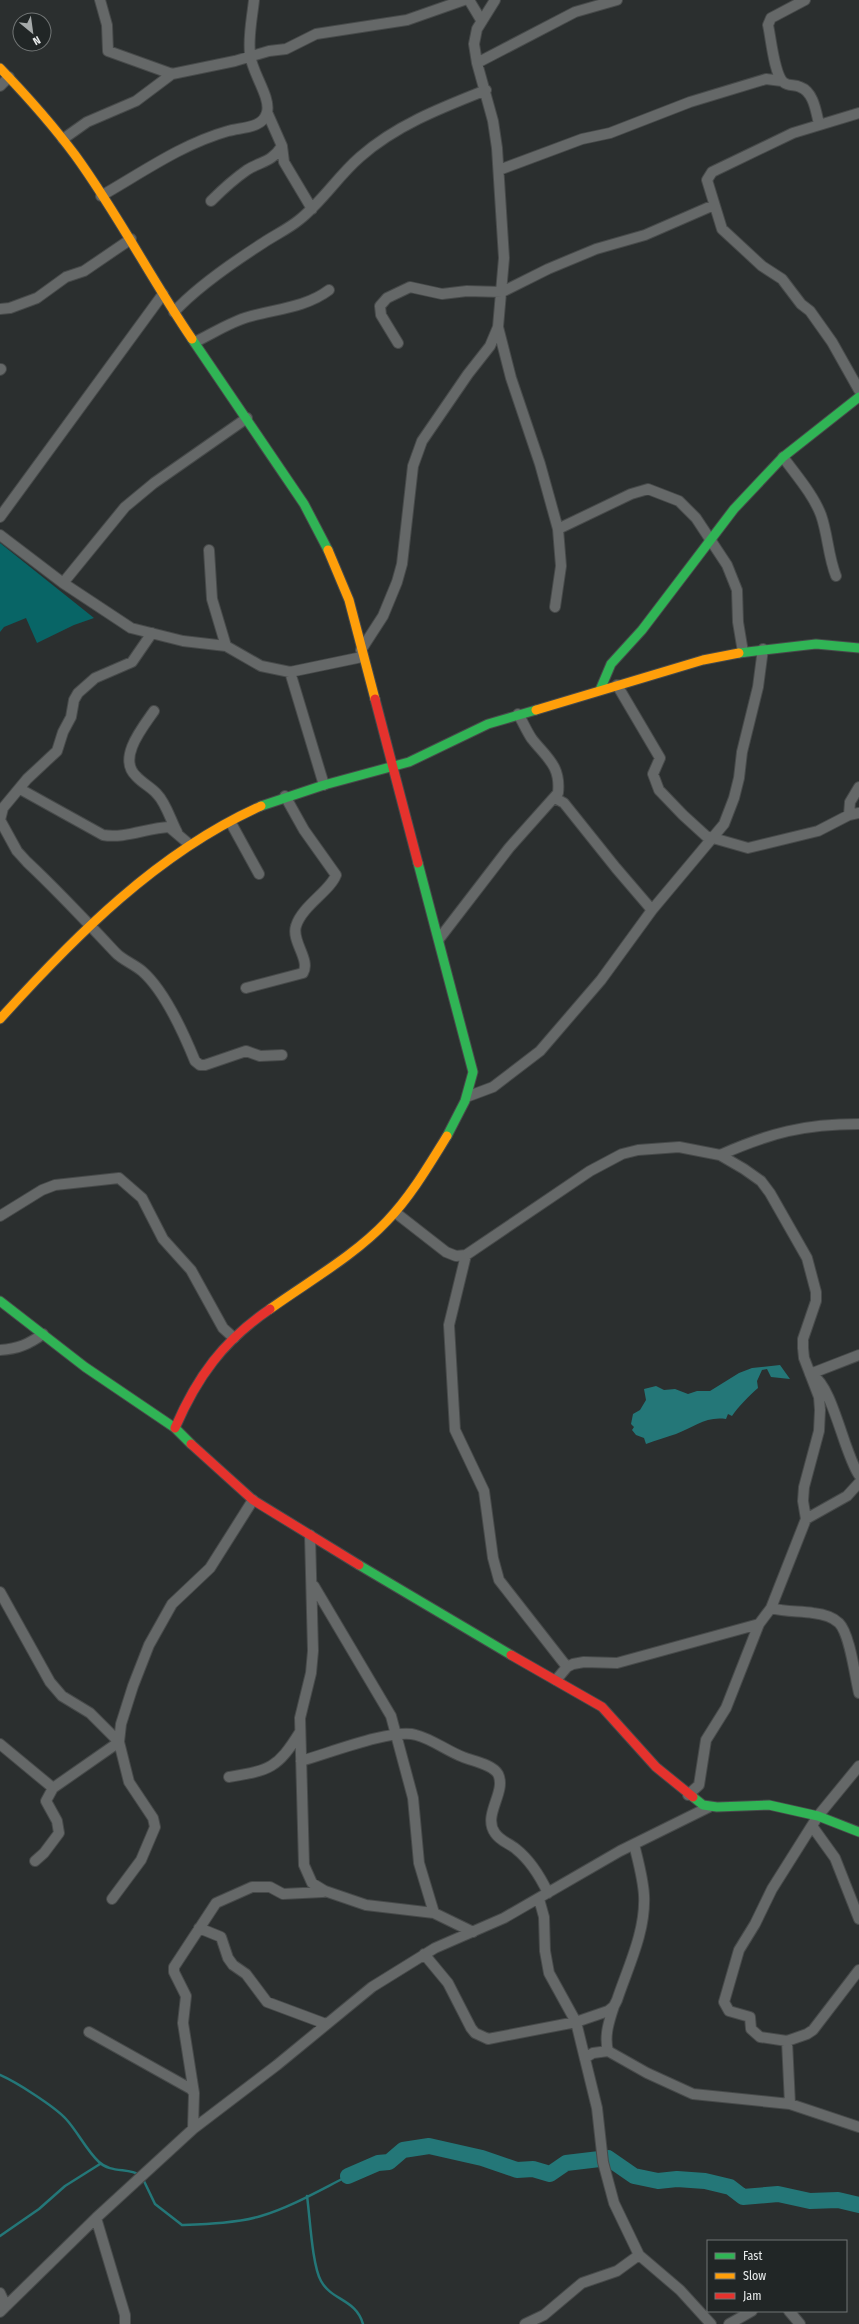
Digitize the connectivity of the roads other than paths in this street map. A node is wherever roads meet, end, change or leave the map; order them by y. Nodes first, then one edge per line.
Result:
1 (100, 0) edge
2 (254, 0) edge
3 (464, 0) edge
4 (469, 0) edge
5 (495, 0) edge
6 (617, 0) edge
7 (806, 0) edge
8 (481, 20) junction
9 (250, 56) junction
10 (477, 63) junction
11 (0, 68) edge
12 (172, 74) junction
13 (9, 77) junction
14 (782, 81) junction
15 (0, 86) edge
16 (486, 90) junction
17 (267, 112) junction
18 (859, 113) edge
19 (820, 124) junction
20 (63, 139) junction
21 (282, 146) junction
22 (499, 170) junction
23 (101, 196) junction
24 (211, 201) dead end
25 (714, 205) junction
26 (312, 209) junction
27 (131, 239) junction
28 (328, 290) dead end
29 (502, 292) junction
30 (163, 294) junction
31 (0, 309) edge
32 (174, 312) junction
33 (498, 327) junction
34 (195, 342) junction
35 (398, 343) dead end
36 (859, 390) edge
37 (859, 398) edge
38 (247, 418) junction
39 (783, 458) junction
40 (0, 517) edge
41 (558, 530) junction
42 (0, 535) edge
43 (709, 541) junction
44 (209, 550) dead end
45 (836, 576) dead end
46 (63, 583) junction
47 (555, 607) dead end
48 (152, 633) junction
49 (226, 646) junction
50 (859, 648) edge
51 (763, 649) junction
52 (743, 652) junction
53 (362, 653) junction
54 (290, 672) junction
55 (617, 685) junction
56 (600, 690) junction
57 (154, 711) dead end
58 (518, 714) junction
59 (392, 768) junction
60 (324, 785) junction
61 (859, 786) edge
62 (20, 789) junction
63 (285, 796) junction
64 (555, 798) junction
65 (854, 814) edge
66 (231, 822) junction
67 (178, 834) junction
68 (712, 838) junction
69 (189, 844) junction
70 (258, 874) dead end
71 (652, 910) junction
72 (91, 925) junction
73 (438, 940) junction
74 (246, 988) dead end
75 (0, 1019) edge
76 (282, 1055) dead end
77 (469, 1096) junction
78 (859, 1124) edge
79 (720, 1155) junction
80 (396, 1213) junction
81 (0, 1216) edge
82 (466, 1254) junction
83 (0, 1300) edge
84 (44, 1334) junction
85 (234, 1338) junction
86 (0, 1350) edge
87 (859, 1355) edge
88 (810, 1374) junction
89 (175, 1428) junction
90 (859, 1475) edge
91 (859, 1483) edge
92 (253, 1500) junction
93 (806, 1519) junction
94 (310, 1535) junction
95 (313, 1585) junction
96 (0, 1592) edge
97 (771, 1608) junction
98 (759, 1624) junction
99 (567, 1666) junction
100 (556, 1680) junction
101 (859, 1693) edge
102 (300, 1732) junction
103 (396, 1733) junction
104 (119, 1742) junction
105 (0, 1744) edge
106 (301, 1761) junction
107 (859, 1766) edge
108 (229, 1777) dead end
109 (53, 1788) junction
110 (688, 1795) junction
111 (709, 1808) junction
112 (818, 1816) junction
113 (812, 1826) junction
114 (859, 1832) edge
115 (634, 1844) junction
116 (34, 1861) dead end
117 (325, 1891) junction
118 (548, 1893) junction
119 (112, 1899) dead end
120 (539, 1899) junction
121 (434, 1913) junction
122 (859, 1919) edge
123 (199, 1928) junction
124 (473, 1932) junction
125 (424, 1954) junction
126 (859, 1970) edge
127 (614, 2006) junction
128 (576, 2022) junction
129 (326, 2024) junction
130 (89, 2032) dead end
131 (787, 2041) junction
132 (608, 2051) junction
133 (585, 2058) junction
134 (194, 2093) junction
135 (790, 2104) junction
136 (859, 2127) edge
137 (193, 2129) junction
138 (96, 2218) junction
139 (639, 2255) junction
140 (0, 2293) edge
141 (3, 2309) edge
142 (750, 2312) edge
143 (790, 2312) edge
144 (125, 2324) edge
145 (525, 2324) edge
146 (711, 2324) edge
147 (730, 2324) edge
148 (800, 2324) edge

1 - 12 street
2 - 9 street
3 - 9 street
4 - 8 street
5 - 8 street
6 - 10 street
7 - 14 street
8 - 10 street
9 - 12 street
9 - 17 street
10 - 16 street
11 - 13 street
12 - 20 street
13 - 15 street
13 - 20 street
14 - 19 street
14 - 22 street
16 - 22 street
16 - 26 street
17 - 21 street
17 - 23 street
18 - 19 street
19 - 25 street
20 - 23 street
21 - 24 street
21 - 26 street
22 - 29 street
23 - 27 street
25 - 29 street
25 - 36 street
26 - 32 street
27 - 30 street
27 - 31 street
28 - 34 street
29 - 33 street
29 - 35 street
30 - 32 street
30 - 40 street
32 - 34 street
33 - 41 street
33 - 53 street
34 - 38 street
37 - 39 street
38 - 46 street
38 - 53 street
39 - 43 street
39 - 45 street
41 - 43 street
41 - 47 street
42 - 46 street
43 - 52 street
43 - 56 street
44 - 49 street
46 - 48 street
48 - 49 street
48 - 62 street
49 - 54 street
50 - 51 street
51 - 52 street
51 - 68 street
52 - 55 street
53 - 54 street
53 - 59 street
54 - 60 street
55 - 56 street
55 - 68 street
56 - 58 street
57 - 67 street
58 - 59 street
58 - 64 street
59 - 60 street
59 - 73 street
60 - 63 street
61 - 65 street
62 - 67 street
62 - 72 street
63 - 66 street
63 - 74 street
64 - 71 street
64 - 73 street
65 - 68 street
66 - 69 street
66 - 70 street
67 - 69 street
68 - 71 street
69 - 72 street
71 - 77 street
72 - 75 street
72 - 76 street
73 - 77 street
77 - 80 street
78 - 79 street
79 - 82 street
79 - 88 street
80 - 82 street
80 - 85 street
81 - 85 street
82 - 99 street
83 - 84 street
84 - 86 street
84 - 89 street
85 - 89 street
87 - 88 street
88 - 90 street
88 - 93 street
89 - 92 street
91 - 93 street
92 - 94 street
92 - 104 street
93 - 97 street
94 - 95 street
94 - 100 street
95 - 102 street
95 - 103 street
96 - 104 street
97 - 98 street
97 - 101 street
98 - 99 street
98 - 110 street
99 - 100 street
100 - 110 street
102 - 106 street
102 - 108 street
103 - 106 street
103 - 118 street
103 - 121 street
104 - 109 street
104 - 119 street
105 - 109 street
106 - 117 street
107 - 112 street
109 - 116 street
110 - 111 street
111 - 112 street
111 - 115 street
112 - 113 street
112 - 114 street
113 - 122 street
113 - 131 street
115 - 118 street
115 - 127 street
117 - 121 street
117 - 123 street
118 - 120 street
120 - 124 street
120 - 128 street
121 - 124 street
123 - 129 street
123 - 134 street
124 - 125 street
125 - 128 street
125 - 129 street
126 - 131 street
127 - 128 street
127 - 132 street
128 - 133 street
129 - 137 street
130 - 134 street
131 - 135 street
132 - 133 street
132 - 135 street
133 - 139 street
134 - 137 street
135 - 136 street
137 - 138 street
138 - 141 street
138 - 144 street
139 - 145 street
139 - 146 street
140 - 141 street
142 - 147 street
143 - 148 street

